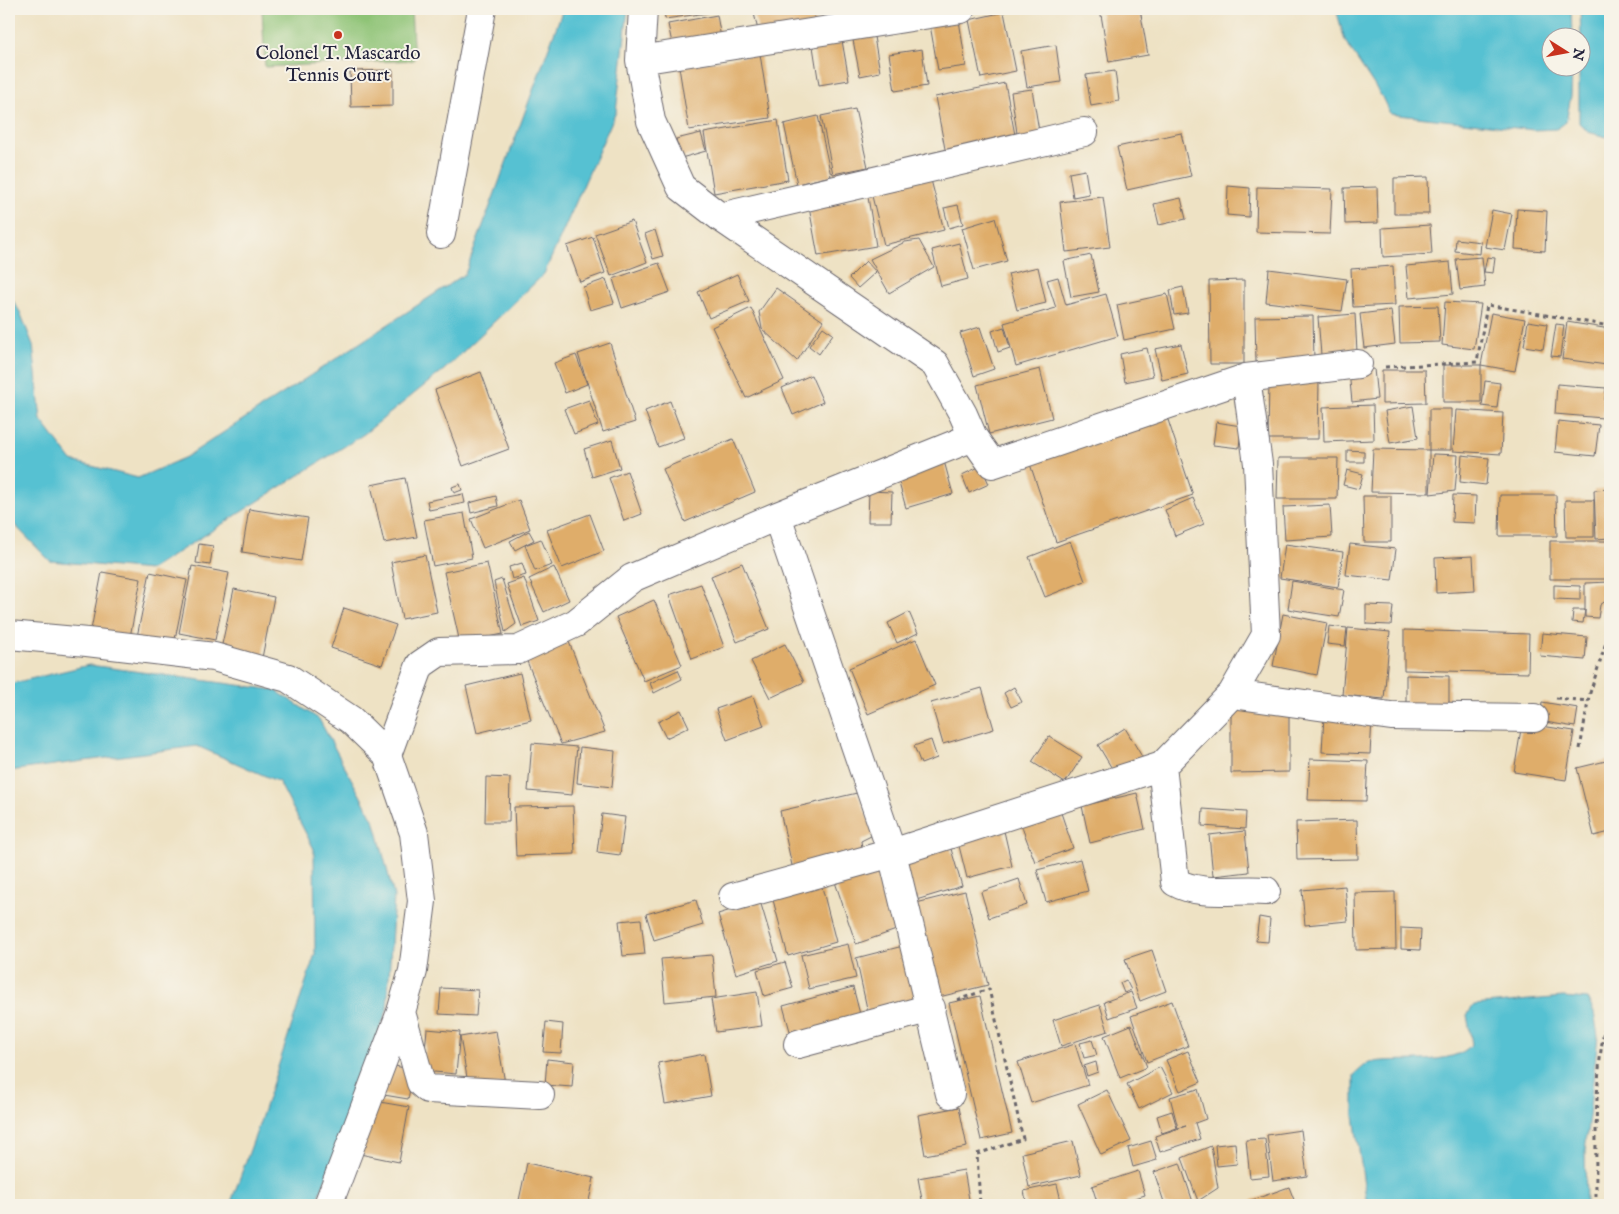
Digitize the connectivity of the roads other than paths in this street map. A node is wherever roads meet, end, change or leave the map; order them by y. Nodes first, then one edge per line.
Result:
1 (482, 9) edge
2 (643, 9) edge
3 (961, 9) edge
4 (640, 60) junction
5 (1084, 132) dead end
6 (720, 217) junction
7 (441, 234) dead end
8 (1358, 364) road end
9 (1246, 378) junction
10 (973, 437) junction
11 (777, 516) junction
12 (9, 635) edge
13 (1232, 694) junction
14 (1534, 718) dead end
15 (387, 755) junction
16 (1162, 766) junction
17 (892, 853) junction
18 (1266, 891) dead end
19 (733, 897) dead end
20 (931, 1008) junction
21 (401, 1012) junction
22 (798, 1044) dead end
23 (950, 1094) dead end
24 (540, 1095) dead end
25 (328, 1205) edge

1 - 7 street
2 - 4 street
3 - 4 street
4 - 6 street
5 - 6 street
6 - 10 street
8 - 9 street
9 - 10 street
9 - 13 street
10 - 11 street
11 - 15 street
11 - 17 street
12 - 15 street
13 - 14 street
13 - 16 street
15 - 21 street
16 - 17 street
16 - 18 street
17 - 19 street
17 - 20 street
20 - 22 street
20 - 23 street
21 - 24 street
21 - 25 street

